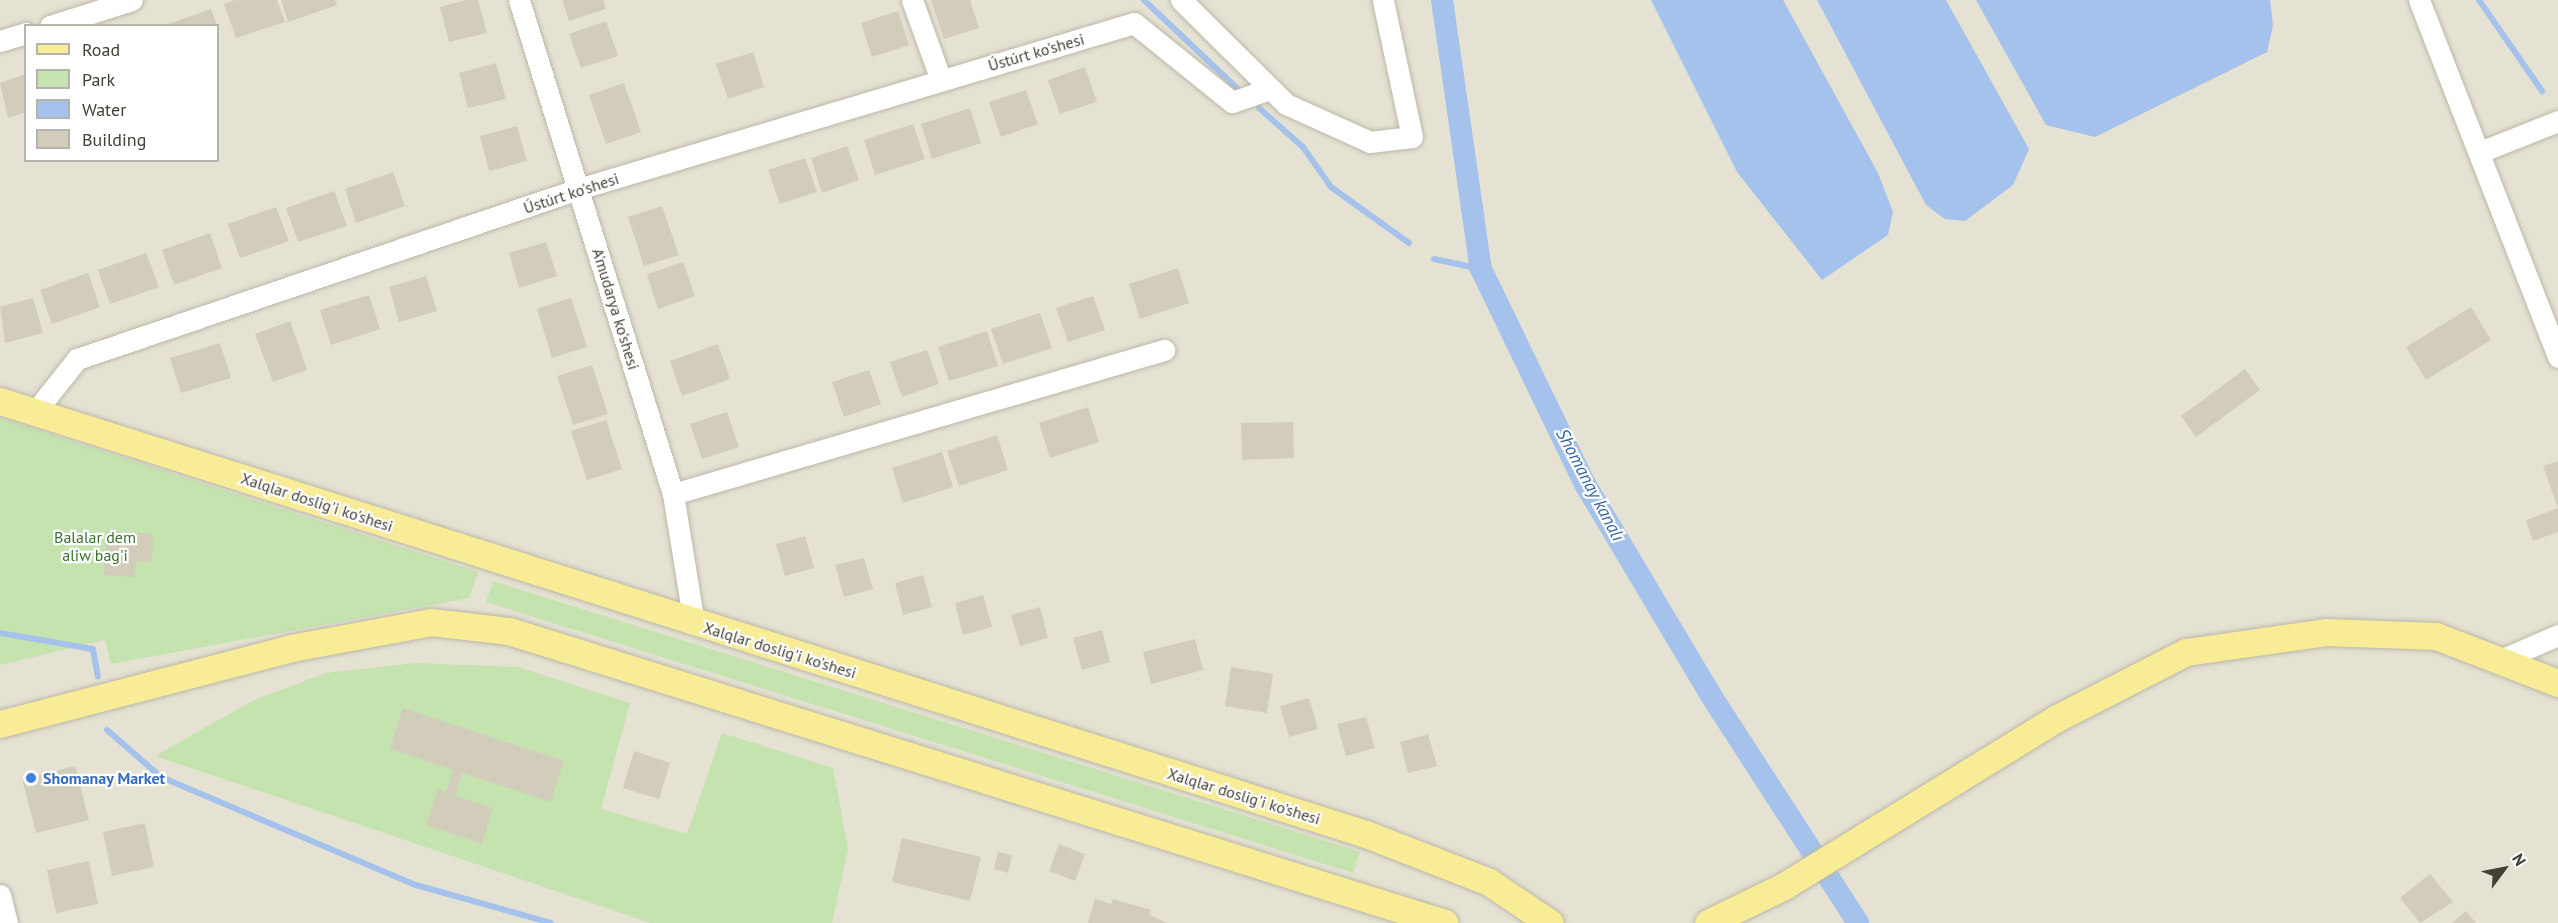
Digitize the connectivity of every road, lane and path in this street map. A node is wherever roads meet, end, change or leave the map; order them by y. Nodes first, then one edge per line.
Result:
1 (132, 0) edge
2 (519, 0) edge
3 (912, 0) edge
4 (1181, 0) edge
5 (1383, 0) edge
6 (2419, 0) edge
7 (56, 24) edge
8 (24, 34) edge
9 (0, 41) edge
10 (940, 80) junction
11 (1269, 89) junction
12 (2558, 121) edge
13 (2480, 152) junction
14 (578, 189) junction
15 (1164, 350) dead end
16 (2558, 357) edge
17 (0, 401) edge
18 (35, 412) junction
19 (673, 494) junction
20 (694, 623) junction
21 (2558, 635) edge
22 (2503, 659) junction
23 (2558, 682) edge
24 (0, 724) edge
25 (0, 895) edge
26 (7, 923) edge
27 (1445, 923) edge
28 (1550, 923) edge
29 (1708, 923) edge

1 - 7 street
2 - 14 street, A'mudarya ko'shesi
3 - 10 street
4 - 11 street
5 - 11 street
6 - 13 street
8 - 9 street
10 - 11 street, Ústúrt ko'shesi
10 - 14 street, Ústúrt ko'shesi
12 - 13 street
13 - 16 street
14 - 18 street, Ústúrt ko'shesi
14 - 19 street, A'mudarya ko'shesi
15 - 19 street
17 - 18 main road, Xalqlar doslig'i ko'shesi
18 - 20 main road, Xalqlar doslig'i ko'shesi
19 - 20 street, A'mudarya ko'shesi
20 - 28 main road, Xalqlar doslig'i ko'shesi
21 - 22 street
22 - 23 main road
22 - 29 main road
24 - 27 main road
25 - 26 street

